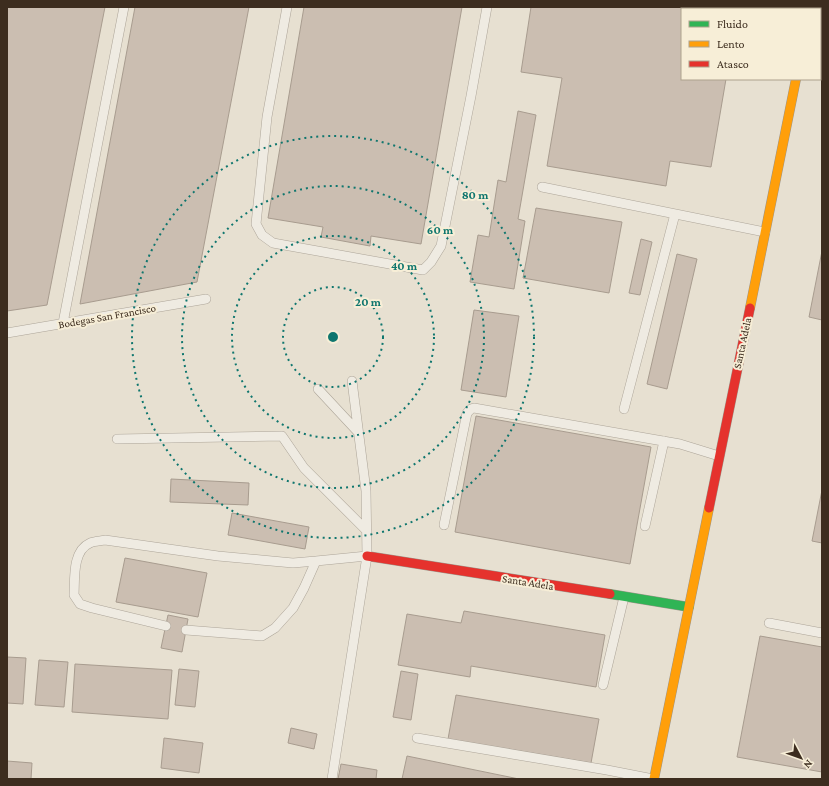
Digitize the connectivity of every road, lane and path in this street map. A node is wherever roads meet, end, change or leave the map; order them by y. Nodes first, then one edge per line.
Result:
1 (124, 7) edge
2 (287, 7) edge
3 (487, 7) edge
4 (796, 80) edge
5 (542, 187) dead end
6 (675, 214) junction
7 (765, 232) junction
8 (206, 299) dead end
9 (63, 324) junction
10 (7, 333) edge
11 (352, 381) dead end
12 (318, 389) dead end
13 (624, 409) dead end
14 (358, 432) junction
15 (117, 439) dead end
16 (664, 441) junction
17 (719, 456) junction
18 (444, 525) dead end
19 (645, 526) dead end
20 (367, 531) junction
21 (367, 556) junction
22 (316, 561) junction
23 (624, 597) junction
24 (688, 607) junction
25 (769, 623) dead end
26 (166, 626) dead end
27 (186, 630) dead end
28 (822, 633) edge
29 (603, 686) dead end
30 (417, 738) dead end
31 (332, 779) edge
32 (654, 779) edge

1 - 9 lane
2 - 3 lane
4 - 7 street, Santa Adela
5 - 6 lane
6 - 7 lane
6 - 13 lane
7 - 17 street, Santa Adela
8 - 9 lane, Bodegas San Francisco
9 - 10 lane, Bodegas San Francisco
11 - 14 lane
12 - 14 lane
14 - 20 lane
15 - 20 lane
16 - 17 lane
16 - 18 lane
16 - 19 lane
17 - 24 street, Santa Adela
20 - 21 lane
21 - 22 lane
21 - 23 street, Santa Adela
21 - 31 lane
22 - 26 lane
22 - 27 lane
23 - 24 street, Santa Adela
23 - 29 lane
24 - 32 street, Santa Adela
25 - 28 lane
30 - 32 lane

